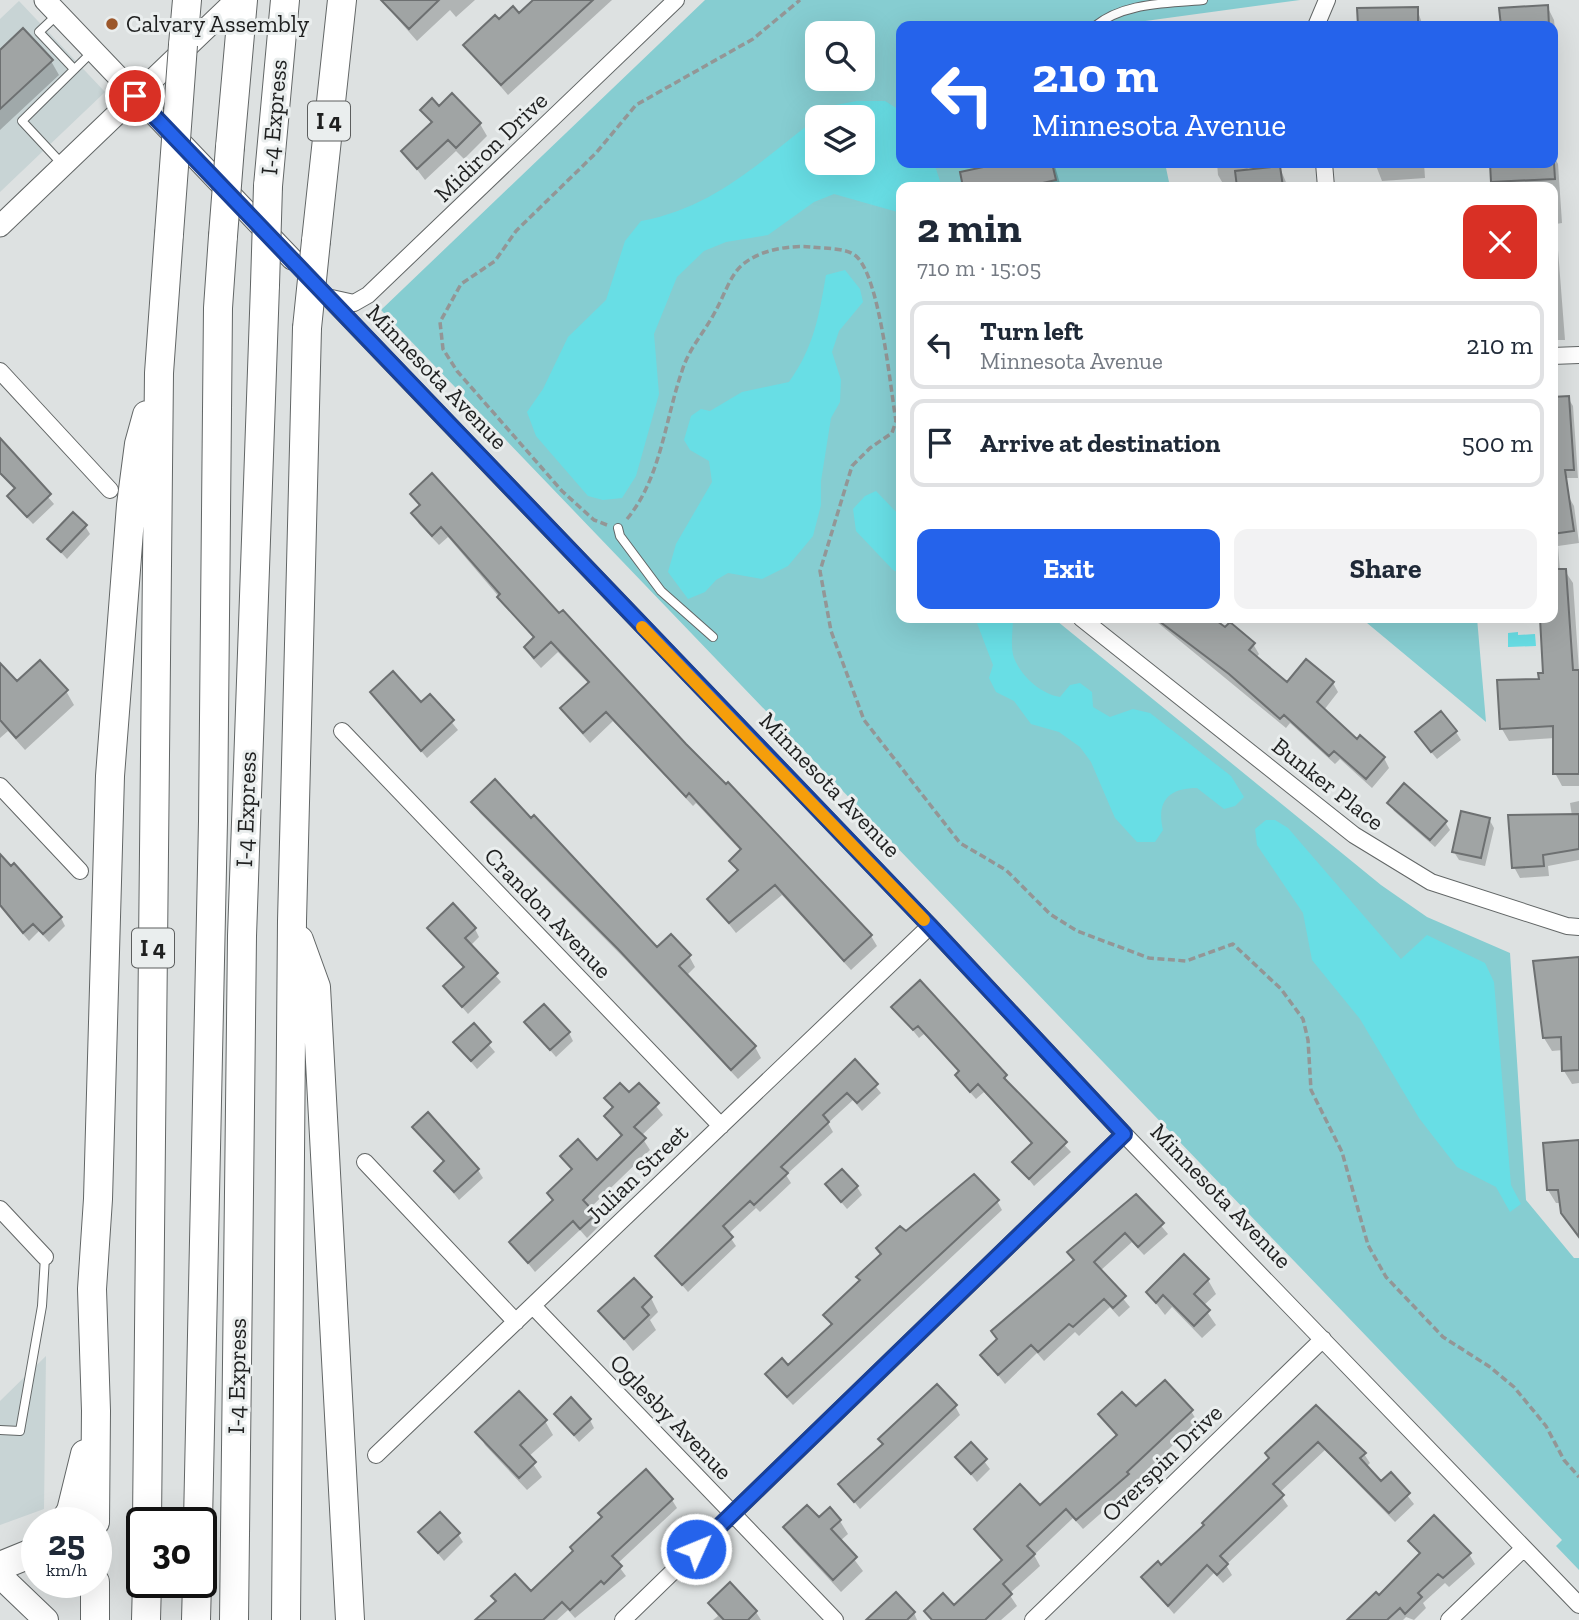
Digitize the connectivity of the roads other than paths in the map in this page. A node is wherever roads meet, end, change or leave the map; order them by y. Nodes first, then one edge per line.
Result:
1 (187, 0) edge
2 (236, 0) edge
3 (243, 0) edge
4 (285, 0) edge
5 (342, 0) edge
6 (676, 0) edge
7 (1203, 0) edge
8 (1327, 0) edge
9 (52, 7) edge
10 (1102, 21) edge
11 (1318, 21) edge
12 (93, 51) junction
13 (74, 69) junction
14 (135, 96) junction
15 (63, 165) junction
16 (0, 226) edge
17 (292, 259) joint
18 (326, 297) junction
19 (1579, 355) edge
20 (1558, 356) edge
21 (0, 371) edge
22 (159, 373) junction
23 (110, 490) dead end
24 (618, 528) road end
25 (1087, 623) edge
26 (713, 637) dead end
27 (342, 731) dead end
28 (0, 786) edge
29 (80, 871) dead end
30 (292, 921) junction
31 (930, 926) junction
32 (1579, 927) edge
33 (720, 1126) junction
34 (1124, 1134) junction
35 (365, 1162) dead end
36 (0, 1209) edge
37 (44, 1257) joint
38 (533, 1306) junction
39 (516, 1322) junction
40 (1323, 1339) junction
41 (96, 1411) junction
42 (0, 1430) edge
43 (376, 1455) dead end
44 (72, 1507) edge
45 (96, 1507) edge
46 (147, 1507) edge
47 (198, 1507) edge
48 (733, 1513) junction
49 (1524, 1548) junction
50 (21, 1557) edge
51 (0, 1566) edge
52 (0, 1576) edge
53 (95, 1598) edge
54 (147, 1598) edge
55 (197, 1598) edge
56 (1579, 1605) edge
57 (46, 1620) edge
58 (95, 1620) edge
59 (146, 1620) edge
60 (196, 1620) edge
61 (234, 1620) edge
62 (286, 1620) edge
63 (350, 1620) edge
64 (623, 1620) edge
65 (835, 1620) edge
66 (1033, 1620) edge
67 (1448, 1620) edge

1 - 22 highway, I 4, bridge
2 - 14 street
3 - 47 highway, I-4 Express, bridge
4 - 61 highway, I-4 Express, bridge
5 - 30 highway, I 4, bridge
6 - 18 street, Midiron Drive
7 - 10 lane
8 - 11 street
9 - 12 street, Minnesota Avenue
9 - 13 lane
12 - 13 lane
12 - 14 street, Minnesota Avenue
13 - 15 lane
14 - 15 street
14 - 17 street, Minnesota Avenue
15 - 16 street
17 - 18 street, Minnesota Avenue
18 - 31 street, Minnesota Avenue
19 - 20 street
21 - 23 street
22 - 41 highway
22 - 46 highway, I 4
24 - 26 lane
25 - 32 street, Bunker Place
27 - 33 street, Crandon Avenue
28 - 29 street
30 - 62 highway, I 4
30 - 63 highway
31 - 33 street, Julian Street
31 - 34 street, Minnesota Avenue
33 - 38 street, Julian Street
34 - 40 street, Minnesota Avenue
34 - 48 street
35 - 39 street
36 - 37 street
37 - 42 lane
38 - 39 street, Julian Street
38 - 48 street, Oglesby Avenue
39 - 43 street, Julian Street
40 - 49 street, Minnesota Avenue
40 - 66 street, Overspin Drive
41 - 44 highway
41 - 45 highway
48 - 64 street
48 - 65 street, Oglesby Avenue
49 - 56 street, Minnesota Avenue
49 - 67 street
50 - 51 highway
52 - 57 main road
53 - 58 highway
54 - 59 highway
55 - 60 highway

